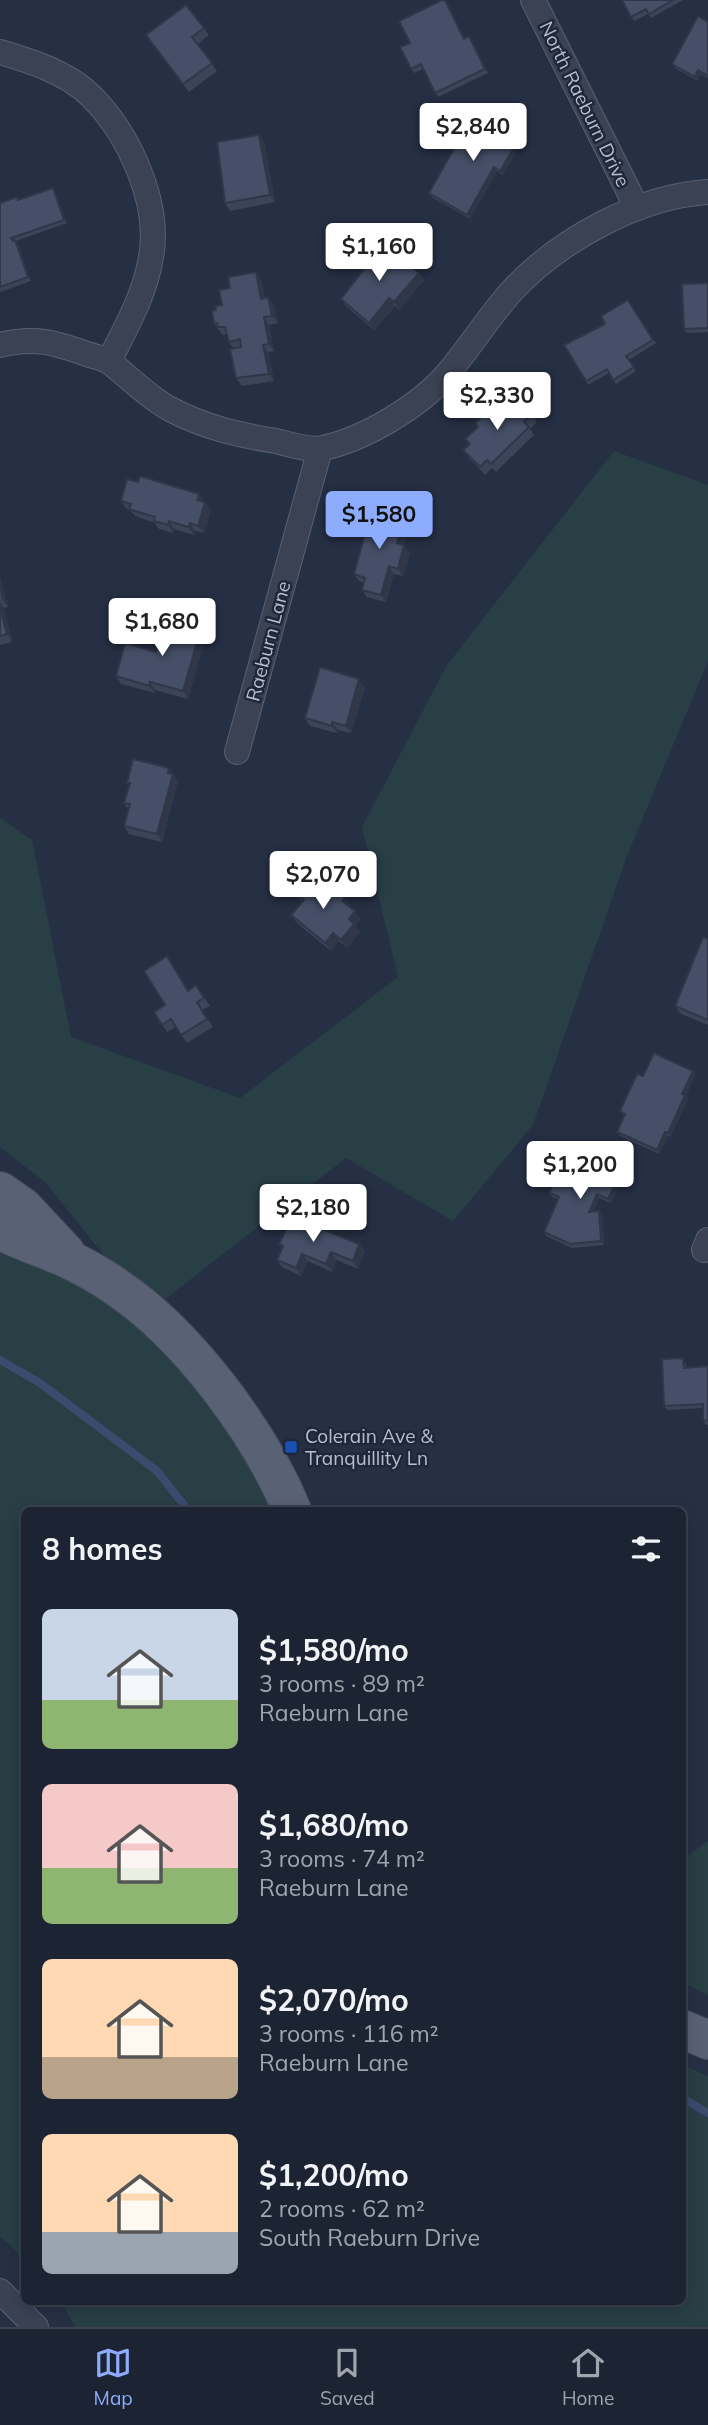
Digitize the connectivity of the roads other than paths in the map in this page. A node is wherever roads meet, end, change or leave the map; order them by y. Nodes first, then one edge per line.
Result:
1 (533, 0) edge
2 (0, 52) edge
3 (708, 192) edge
4 (637, 208) junction
5 (0, 345) edge
6 (109, 361) junction
7 (320, 449) junction
8 (237, 752) dead end
9 (0, 1191) edge
10 (0, 1230) edge
11 (75, 1262) junction
12 (291, 1507) edge
13 (686, 2031) edge
14 (708, 2040) edge
15 (0, 2291) edge
16 (36, 2327) edge

1 - 4 street, North Raeburn Drive
2 - 6 street
3 - 4 street
4 - 7 street
5 - 6 street
6 - 7 street
7 - 8 street, Raeburn Lane
9 - 11 main road
10 - 11 main road
11 - 12 main road
13 - 14 main road
15 - 16 street

